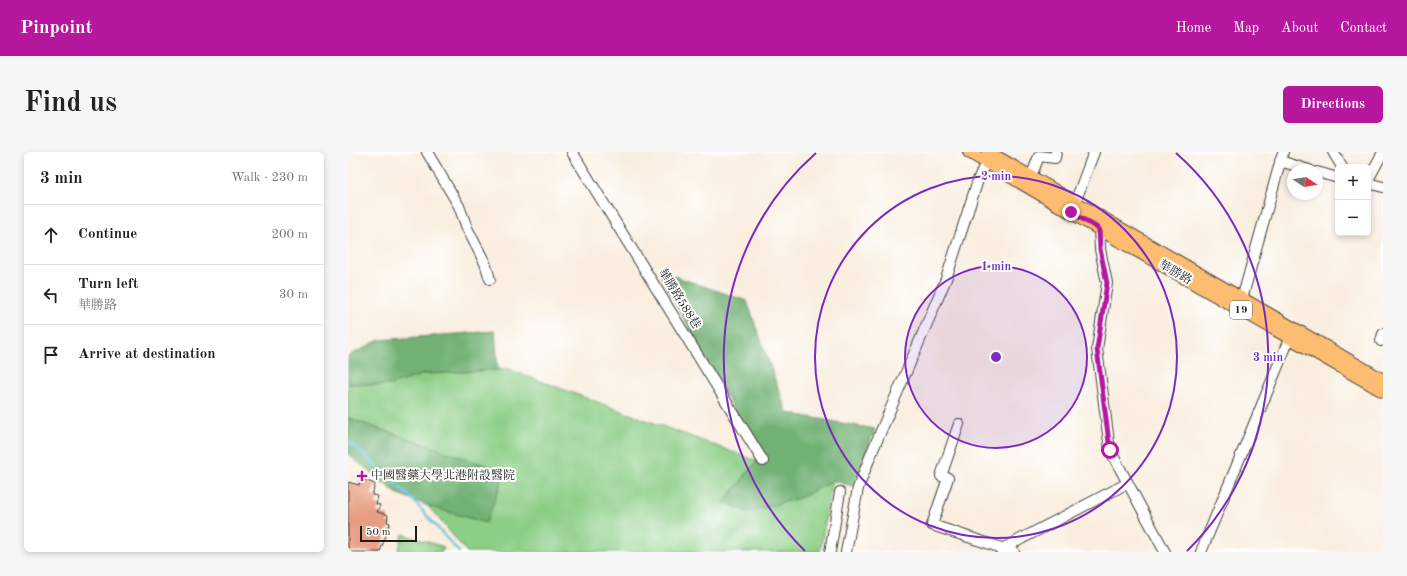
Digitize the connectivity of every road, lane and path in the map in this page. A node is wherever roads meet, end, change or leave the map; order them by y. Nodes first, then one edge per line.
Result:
1 (427, 152) edge
2 (572, 152) edge
3 (969, 152) edge
4 (1056, 152) edge
5 (1094, 152) edge
6 (1333, 152) edge
7 (1383, 152) edge
8 (988, 156) edge
9 (1282, 157) edge
10 (1297, 164) edge
11 (1340, 164) edge
12 (1323, 174) edge
13 (1371, 174) edge
14 (1031, 177) junction
15 (1335, 177) edge
16 (1371, 184) edge
17 (1383, 187) edge
18 (1074, 207) junction
19 (1101, 224) junction
20 (490, 279) dead end
21 (1239, 303) junction
22 (1291, 333) junction
23 (1383, 380) edge
24 (1383, 391) edge
25 (959, 424) dead end
26 (763, 461) dead end
27 (1128, 483) junction
28 (840, 492) dead end
29 (999, 550) edge
30 (830, 552) edge
31 (846, 552) edge
32 (1014, 552) edge
33 (1165, 552) edge
34 (1201, 552) edge

1 - 20 street
2 - 26 street, 華勝路588巷
3 - 8 main road, 華勝路 / 19
4 - 14 street
5 - 18 street
6 - 11 street
7 - 13 street
8 - 14 main road, 華勝路 / 19
8 - 18 main road, 華勝路 / 19
8 - 31 street
9 - 10 street
9 - 21 street
12 - 15 street
14 - 18 main road, 華勝路 / 19
16 - 17 street
18 - 19 main road, 華勝路 / 19
19 - 21 main road, 華勝路 / 19
19 - 27 street
21 - 22 main road, 華勝路 / 19
22 - 23 main road, 華勝路 / 19
22 - 24 main road, 華勝路 / 19
22 - 34 street
25 - 29 street
27 - 29 street
27 - 33 street
28 - 30 street
29 - 32 street

